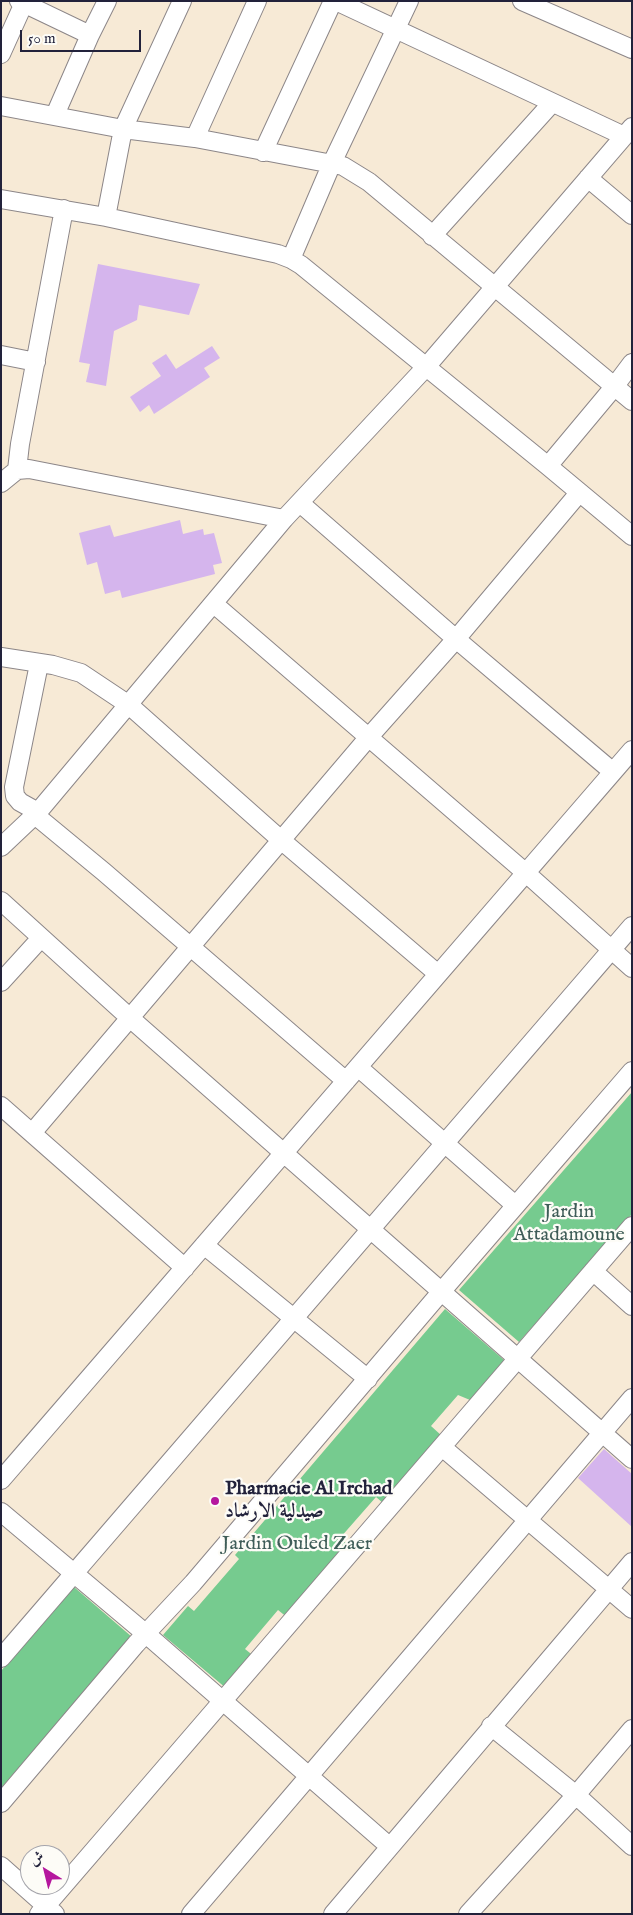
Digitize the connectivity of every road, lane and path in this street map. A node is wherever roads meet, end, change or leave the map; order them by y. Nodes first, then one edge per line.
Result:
1 (108, 1) edge
2 (182, 1) edge
3 (257, 1) edge
4 (335, 1) edge
5 (410, 1) edge
6 (522, 1) edge
7 (21, 2) edge
8 (396, 29) junction
9 (90, 35) junction
10 (632, 49) edge
11 (1, 54) edge
12 (552, 103) junction
13 (1, 106) edge
14 (56, 116) junction
15 (123, 128) junction
16 (628, 132) edge
17 (195, 138) junction
18 (263, 152) junction
19 (332, 163) junction
20 (588, 178) junction
21 (1, 199) edge
22 (64, 209) junction
23 (632, 215) edge
24 (106, 217) junction
25 (432, 236) junction
26 (292, 259) junction
27 (494, 288) junction
28 (1, 355) edge
29 (36, 362) junction
30 (632, 363) edge
31 (426, 366) junction
32 (614, 387) junction
33 (632, 402) edge
34 (548, 466) junction
35 (17, 470) junction
36 (1, 482) edge
37 (579, 493) junction
38 (300, 503) junction
39 (284, 519) junction
40 (632, 536) edge
41 (214, 604) junction
42 (456, 639) junction
43 (1, 657) edge
44 (39, 664) junction
45 (129, 705) junction
46 (368, 738) junction
47 (632, 750) edge
48 (613, 772) junction
49 (37, 813) junction
50 (281, 840) junction
51 (1, 847) edge
52 (526, 873) junction
53 (1, 901) edge
54 (632, 926) edge
55 (41, 938) junction
56 (189, 948) junction
57 (612, 950) junction
58 (632, 968) edge
59 (438, 974) junction
60 (1, 982) edge
61 (130, 1018) junction
62 (358, 1067) junction
63 (632, 1071) edge
64 (346, 1081) junction
65 (1, 1106) edge
66 (32, 1133) junction
67 (445, 1143) junction
68 (284, 1153) junction
69 (515, 1205) junction
70 (632, 1226) edge
71 (370, 1230) junction
72 (204, 1245) junction
73 (185, 1268) junction
74 (592, 1271) junction
75 (440, 1292) junction
76 (632, 1306) edge
77 (295, 1318) junction
78 (518, 1358) junction
79 (368, 1379) junction
80 (632, 1398) edge
81 (601, 1433) junction
82 (442, 1446) junction
83 (632, 1459) edge
84 (1, 1480) edge
85 (1, 1512) edge
86 (527, 1519) junction
87 (632, 1562) edge
88 (74, 1574) junction
89 (609, 1589) junction
90 (632, 1609) edge
91 (145, 1633) junction
92 (1, 1658) edge
93 (223, 1702) junction
94 (491, 1726) junction
95 (632, 1729) edge
96 (309, 1776) junction
97 (576, 1795) junction
98 (1, 1803) edge
99 (389, 1846) junction
100 (632, 1846) edge
101 (1, 1866) edge
102 (47, 1911) edge
103 (191, 1914) edge
104 (333, 1914) edge
105 (468, 1914) edge

1 - 9 street
2 - 15 street
3 - 17 street
4 - 8 street
4 - 18 street
5 - 8 street
6 - 10 street
7 - 9 street
7 - 11 street
8 - 12 street
8 - 19 street
9 - 14 street
12 - 16 street
12 - 25 street
13 - 14 street
14 - 15 street
15 - 17 street
15 - 24 street
16 - 20 street
17 - 18 street
18 - 19 street
19 - 25 street
19 - 26 street
20 - 23 street
20 - 27 street
21 - 22 street
22 - 24 street
22 - 29 street
24 - 26 street
25 - 27 street
26 - 31 street
27 - 31 street
27 - 32 street
28 - 29 street
29 - 35 street
30 - 32 street
31 - 34 street
31 - 38 street
32 - 33 street
32 - 34 street
34 - 37 street
35 - 36 street
35 - 39 street
37 - 40 street
37 - 42 street
38 - 39 street
38 - 42 street
39 - 41 street
41 - 45 street
41 - 46 street
42 - 46 street
42 - 48 street
43 - 44 street
44 - 45 street
44 - 49 street
45 - 49 street
45 - 50 street
46 - 50 street
46 - 52 street
47 - 48 street
48 - 52 street
49 - 51 street
49 - 56 street
50 - 56 street
50 - 59 street
52 - 57 street
52 - 59 street
53 - 55 street
54 - 57 street
55 - 60 street
55 - 61 street
56 - 61 street
56 - 64 street
57 - 58 street
57 - 67 street
59 - 62 street
61 - 66 street
61 - 68 street
62 - 64 street
62 - 67 street
63 - 69 street
64 - 68 street
65 - 66 street
66 - 73 street
67 - 69 street
67 - 71 street
68 - 71 street
68 - 72 street
69 - 75 street
70 - 74 street
71 - 75 street
71 - 77 street
72 - 73 street
72 - 77 street
73 - 84 street
74 - 76 street
74 - 78 street
75 - 78 street
75 - 79 street
77 - 79 street
77 - 88 street
78 - 81 street
78 - 82 street
79 - 91 street
80 - 81 street
81 - 83 street
81 - 86 street
82 - 86 street
82 - 93 street
85 - 88 street
86 - 89 street
86 - 96 street
87 - 89 street
88 - 91 street
88 - 92 street
89 - 90 street
89 - 94 street
91 - 93 street
91 - 98 street
93 - 96 street
93 - 102 street
94 - 97 street
94 - 99 street
95 - 97 street
96 - 99 street
96 - 103 street
97 - 100 street
97 - 105 street
99 - 104 street
101 - 102 street

